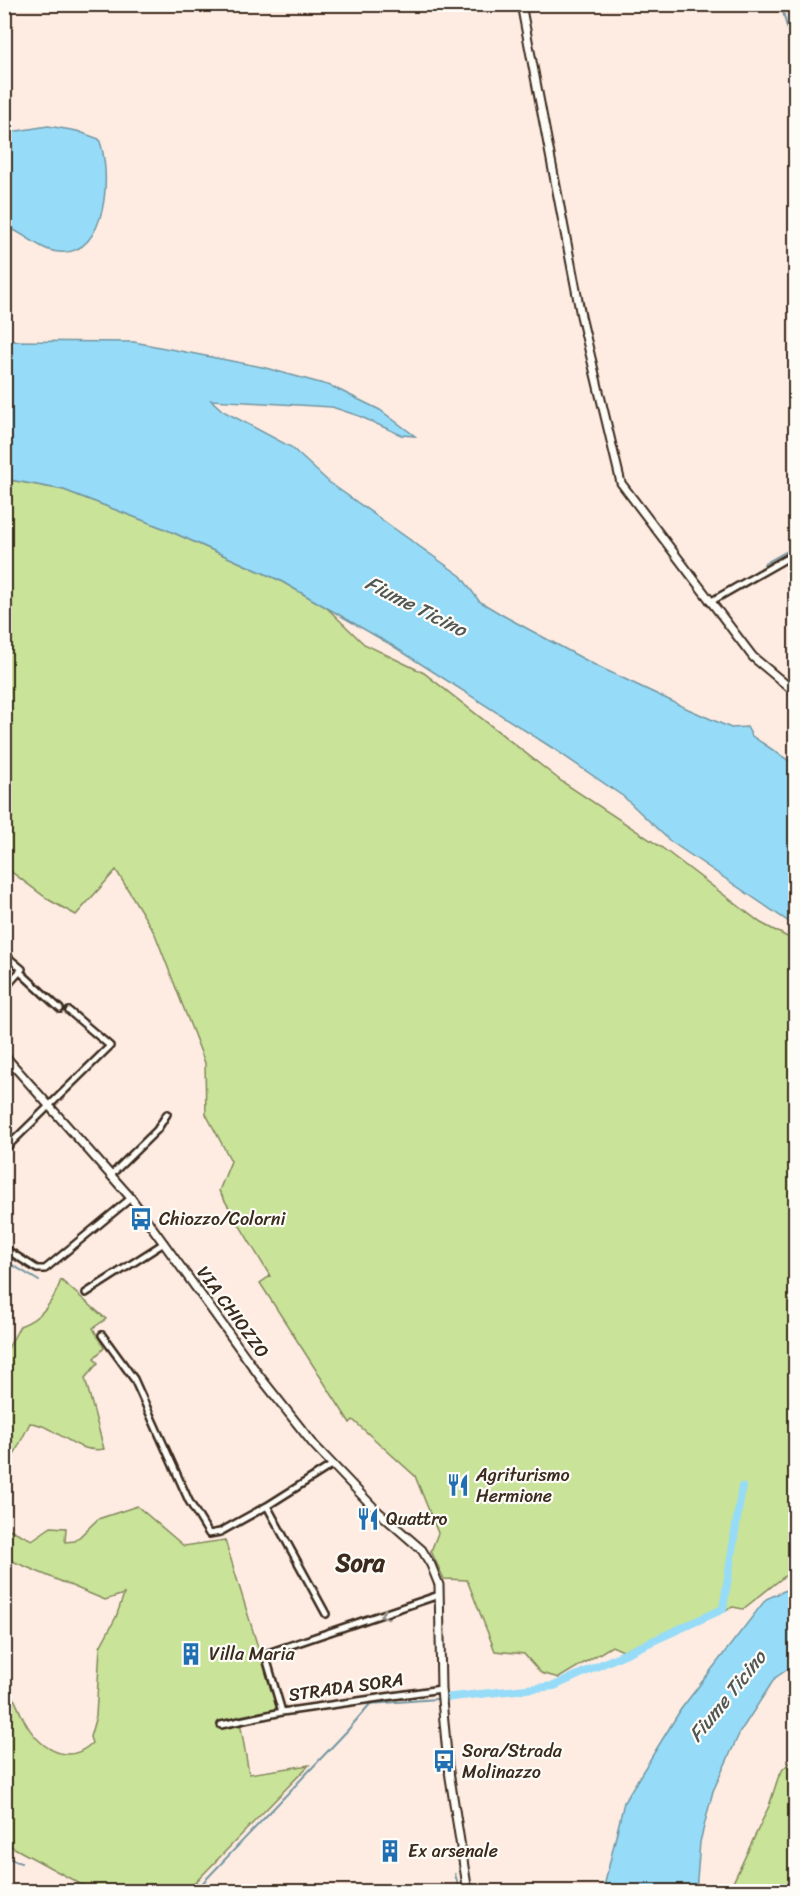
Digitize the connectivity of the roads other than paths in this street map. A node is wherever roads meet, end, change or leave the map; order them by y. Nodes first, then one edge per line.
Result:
1 (521, 4) edge
2 (795, 553) edge
3 (710, 602) junction
4 (795, 693) edge
5 (4, 954) edge
6 (20, 972) junction
7 (4, 989) edge
8 (60, 1009) dead end
9 (69, 1011) dead end
10 (4, 1055) edge
11 (49, 1106) junction
12 (167, 1114) dead end
13 (4, 1150) edge
14 (112, 1174) junction
15 (131, 1198) junction
16 (164, 1243) junction
17 (4, 1248) edge
18 (86, 1293) dead end
19 (102, 1335) dead end
20 (332, 1465) junction
21 (267, 1506) junction
22 (439, 1595) junction
23 (326, 1614) dead end
24 (441, 1689) junction
25 (282, 1712) junction
26 (221, 1725) dead end
27 (468, 1892) edge

1 - 3 street
2 - 3 street
3 - 4 street
5 - 6 street
6 - 7 street
6 - 8 street
9 - 11 street
10 - 11 street, VIA CHIOZZO
11 - 13 street
11 - 14 street, VIA CHIOZZO
12 - 14 street
14 - 15 street, VIA CHIOZZO
15 - 16 street, VIA CHIOZZO
15 - 17 street
16 - 18 street
16 - 20 street, VIA CHIOZZO
19 - 21 street
20 - 21 street
20 - 22 street
21 - 23 street
22 - 24 street
22 -> 25 street, STRADA SORA
24 - 25 street, STRADA SORA
24 - 27 street
25 - 26 street

